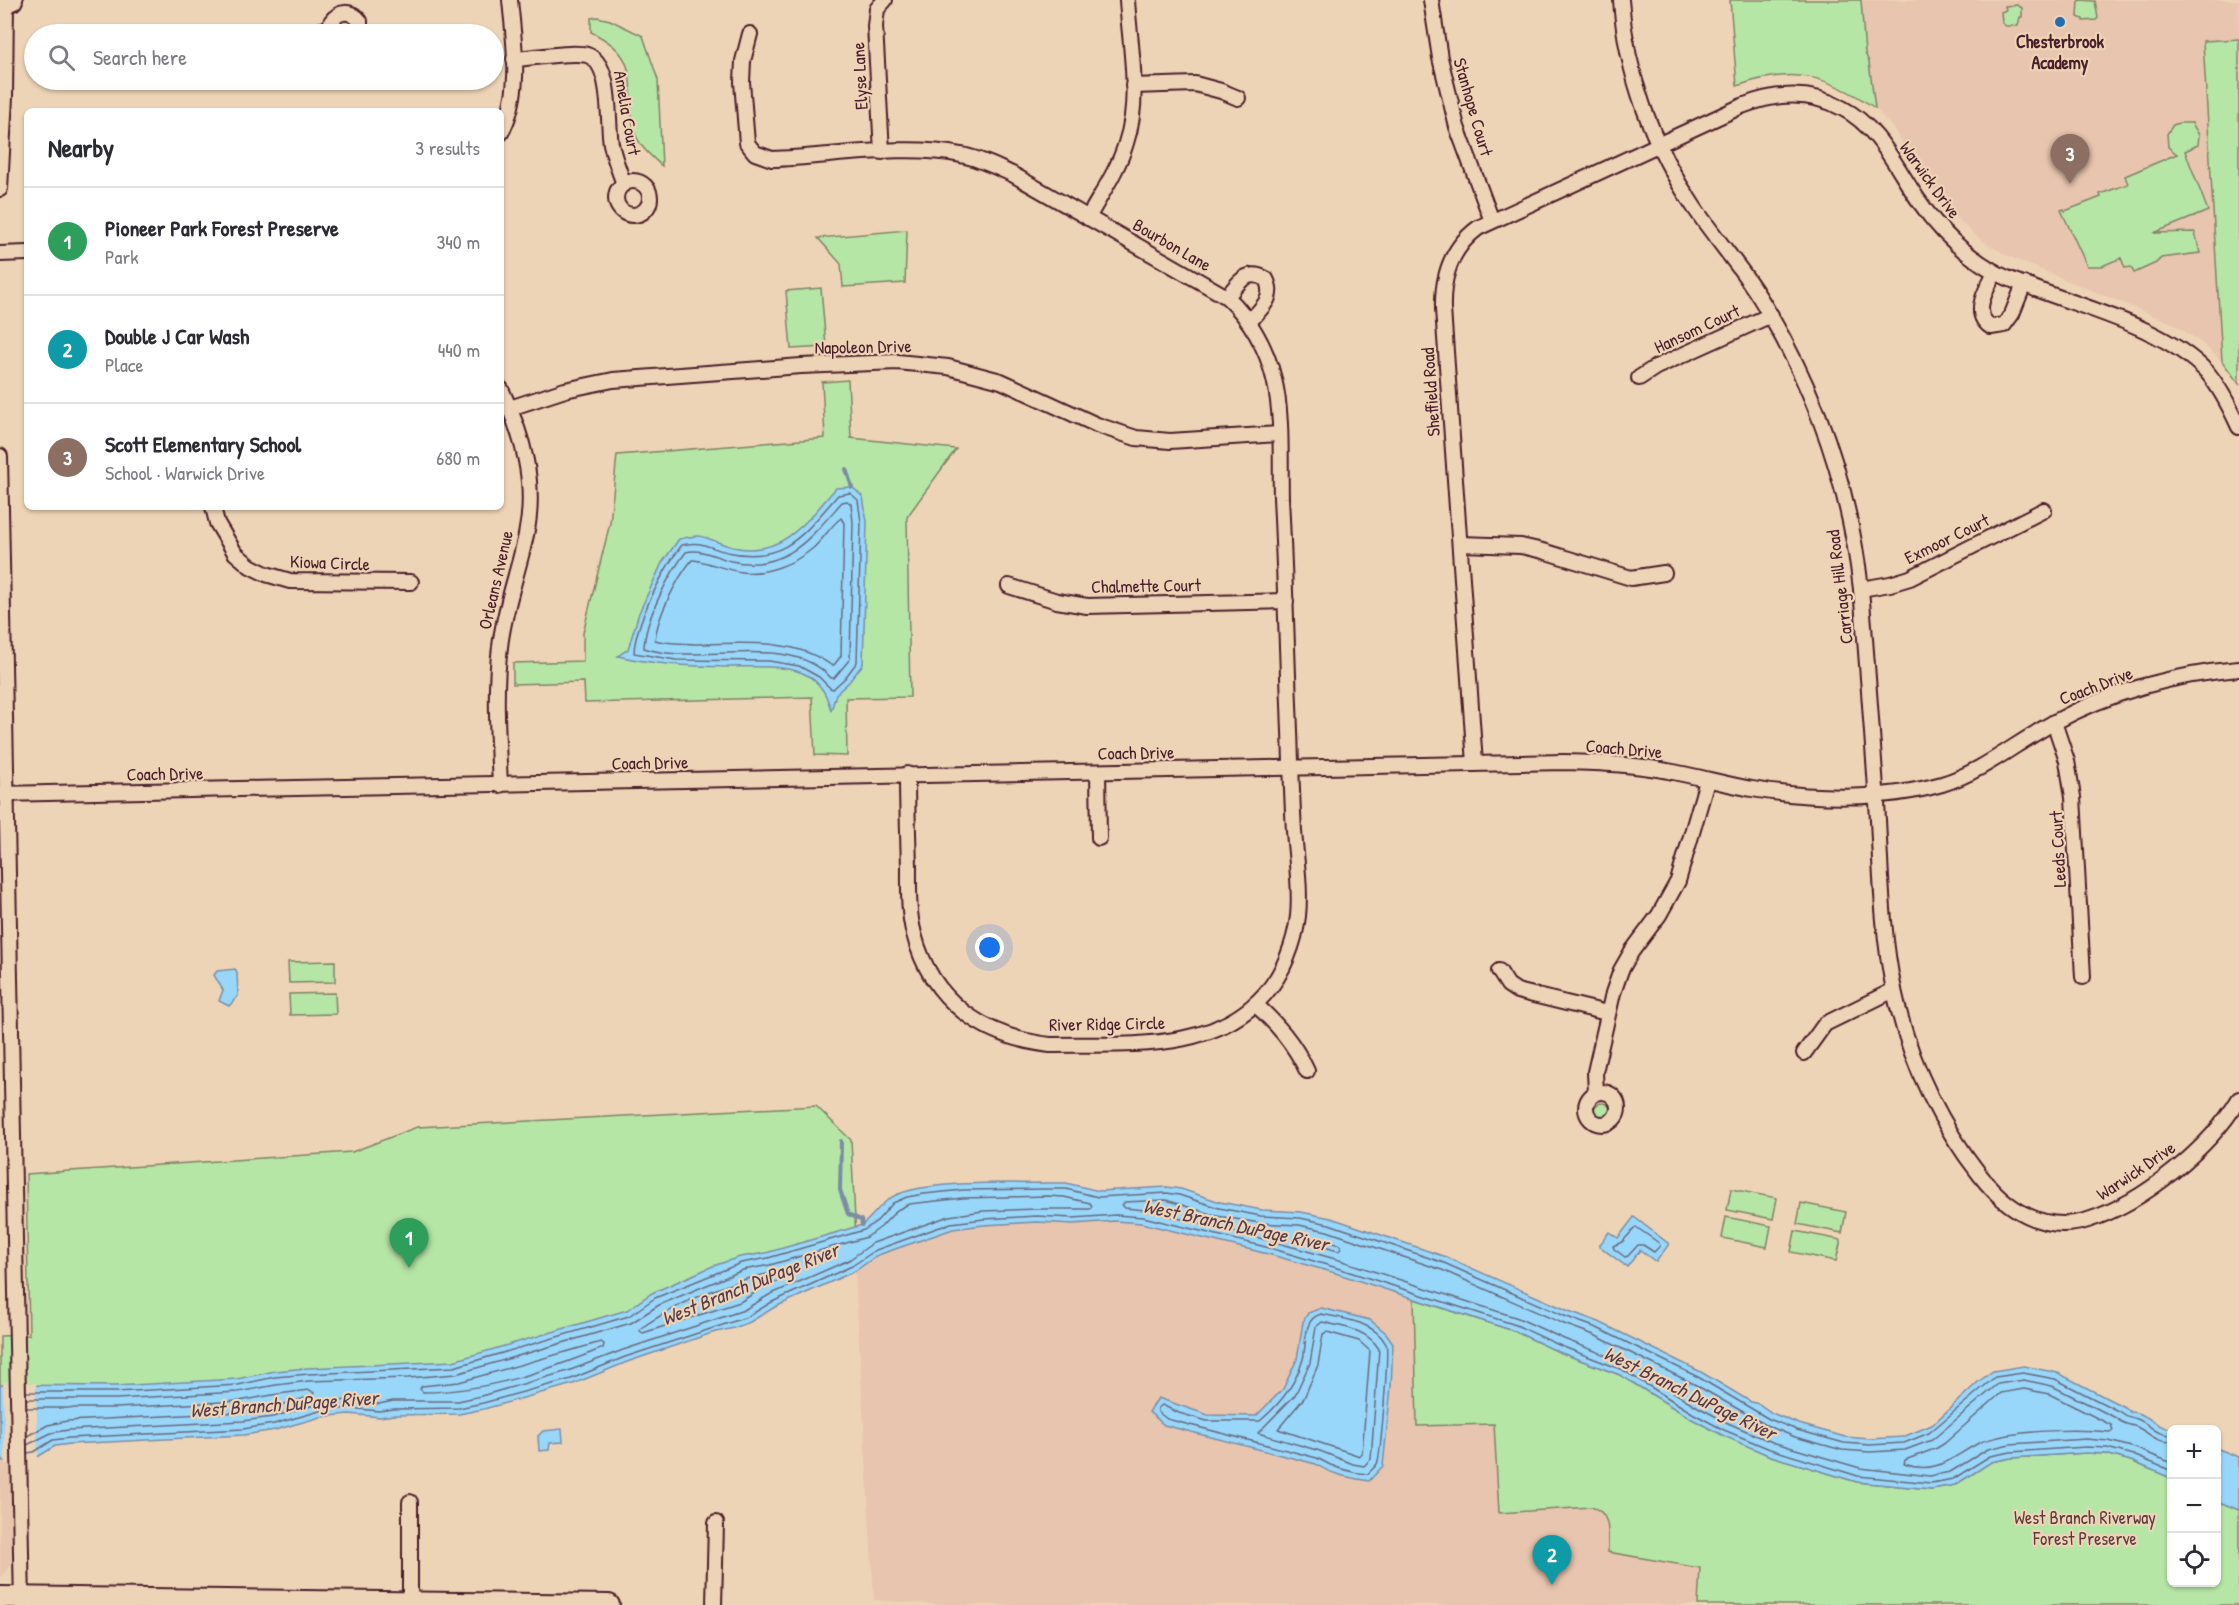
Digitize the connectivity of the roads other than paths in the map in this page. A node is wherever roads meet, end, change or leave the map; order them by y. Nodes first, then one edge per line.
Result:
1 (510, 0) edge
2 (885, 0) edge
3 (1127, 0) edge
4 (1431, 0) edge
5 (1621, 0) edge
6 (6, 1) edge
7 (350, 6) edge
8 (332, 24) edge
9 (360, 24) edge
10 (750, 34) dead end
11 (514, 59) junction
12 (1133, 86) junction
13 (1238, 98) dead end
14 (504, 127) edge
15 (1658, 143) junction
16 (882, 152) junction
17 (624, 183) dead end
18 (0, 189) edge
19 (1088, 218) junction
20 (1492, 221) junction
21 (24, 253) edge
22 (0, 254) edge
23 (1995, 272) junction
24 (2024, 284) junction
25 (1227, 297) junction
26 (1771, 315) junction
27 (1249, 322) junction
28 (1639, 378) dead end
29 (504, 395) edge
30 (510, 408) junction
31 (2239, 427) edge
32 (1279, 434) junction
33 (0, 456) edge
34 (214, 510) edge
35 (2044, 510) dead end
36 (1460, 544) junction
37 (1664, 573) dead end
38 (411, 582) dead end
39 (1009, 586) dead end
40 (1861, 589) junction
41 (1286, 601) junction
42 (2239, 669) edge
43 (2054, 722) junction
44 (1475, 764) junction
45 (1291, 768) junction
46 (1098, 772) junction
47 (907, 774) junction
48 (1707, 781) junction
49 (500, 785) junction
50 (3, 794) edge
51 (1876, 794) junction
52 (1099, 838) dead end
53 (1499, 971) dead end
54 (2084, 977) dead end
55 (1894, 990) junction
56 (1255, 1004) junction
57 (1607, 1013) junction
58 (1804, 1053) dead end
59 (1306, 1071) dead end
60 (1596, 1093) dead end
61 (6, 1096) edge
62 (2237, 1106) edge
63 (1998, 1197) joint
64 (410, 1502) dead end
65 (716, 1522) dead end
66 (0, 1597) edge
67 (22, 1601) edge
68 (410, 1601) junction
69 (609, 1605) edge
70 (714, 1605) edge

1 - 11 street
2 - 16 street, Elyse Lane
3 - 12 street
4 - 20 street, Stanhope Court
5 - 15 street, Carriage Hill Road
6 - 18 street
7 - 8 street
7 - 9 street
10 - 16 street, Bourbon Lane
11 - 14 street
11 - 17 street, Amelia Court
12 - 13 street
12 - 19 street
15 - 20 street, Sheffield Road
15 - 23 street, Warwick Drive
15 - 26 street, Carriage Hill Road
16 - 19 street, Bourbon Lane
19 - 25 street, Bourbon Lane
20 - 36 street, Sheffield Road
21 - 22 street
23 - 24 street, Warwick Drive
23 - 24 street
24 - 31 street, Warwick Drive
25 - 27 street, Bourbon Lane
25 - 27 street
26 - 28 street, Hansom Court
26 - 40 street, Carriage Hill Road
27 - 32 street, Bourbon Lane
29 - 30 street, Orleans Avenue
30 - 32 street, Napoleon Drive
30 - 49 street, Orleans Avenue
32 - 41 street, Bourbon Lane
33 - 50 street
34 - 38 street, Kiowa Circle
35 - 40 street, Exmoor Court
36 - 37 street
36 - 44 street, Sheffield Road
39 - 41 street, Chalmette Court
40 - 51 street, Carriage Hill Road
41 - 45 street, Bourbon Lane
42 - 43 street, Coach Drive
43 - 51 street, Coach Drive
43 - 54 street, Leeds Court
44 - 45 street, Coach Drive
44 - 48 street, Coach Drive
45 - 46 street, Coach Drive
45 - 56 street, River Ridge Circle
46 - 47 street, Coach Drive
46 - 52 street
47 - 49 street, Coach Drive
47 - 56 street, River Ridge Circle
48 - 51 street, Coach Drive
48 - 57 street
49 - 50 street, Coach Drive
50 - 61 street
51 - 55 street, Carriage Hill Road
53 - 57 street
55 - 58 street
55 - 63 street, Carriage Hill Road
56 - 59 street
57 - 60 street
61 - 67 street
62 - 63 street, Warwick Drive
64 - 68 street
65 - 70 street
66 - 67 main road
67 - 68 main road
68 - 69 main road

